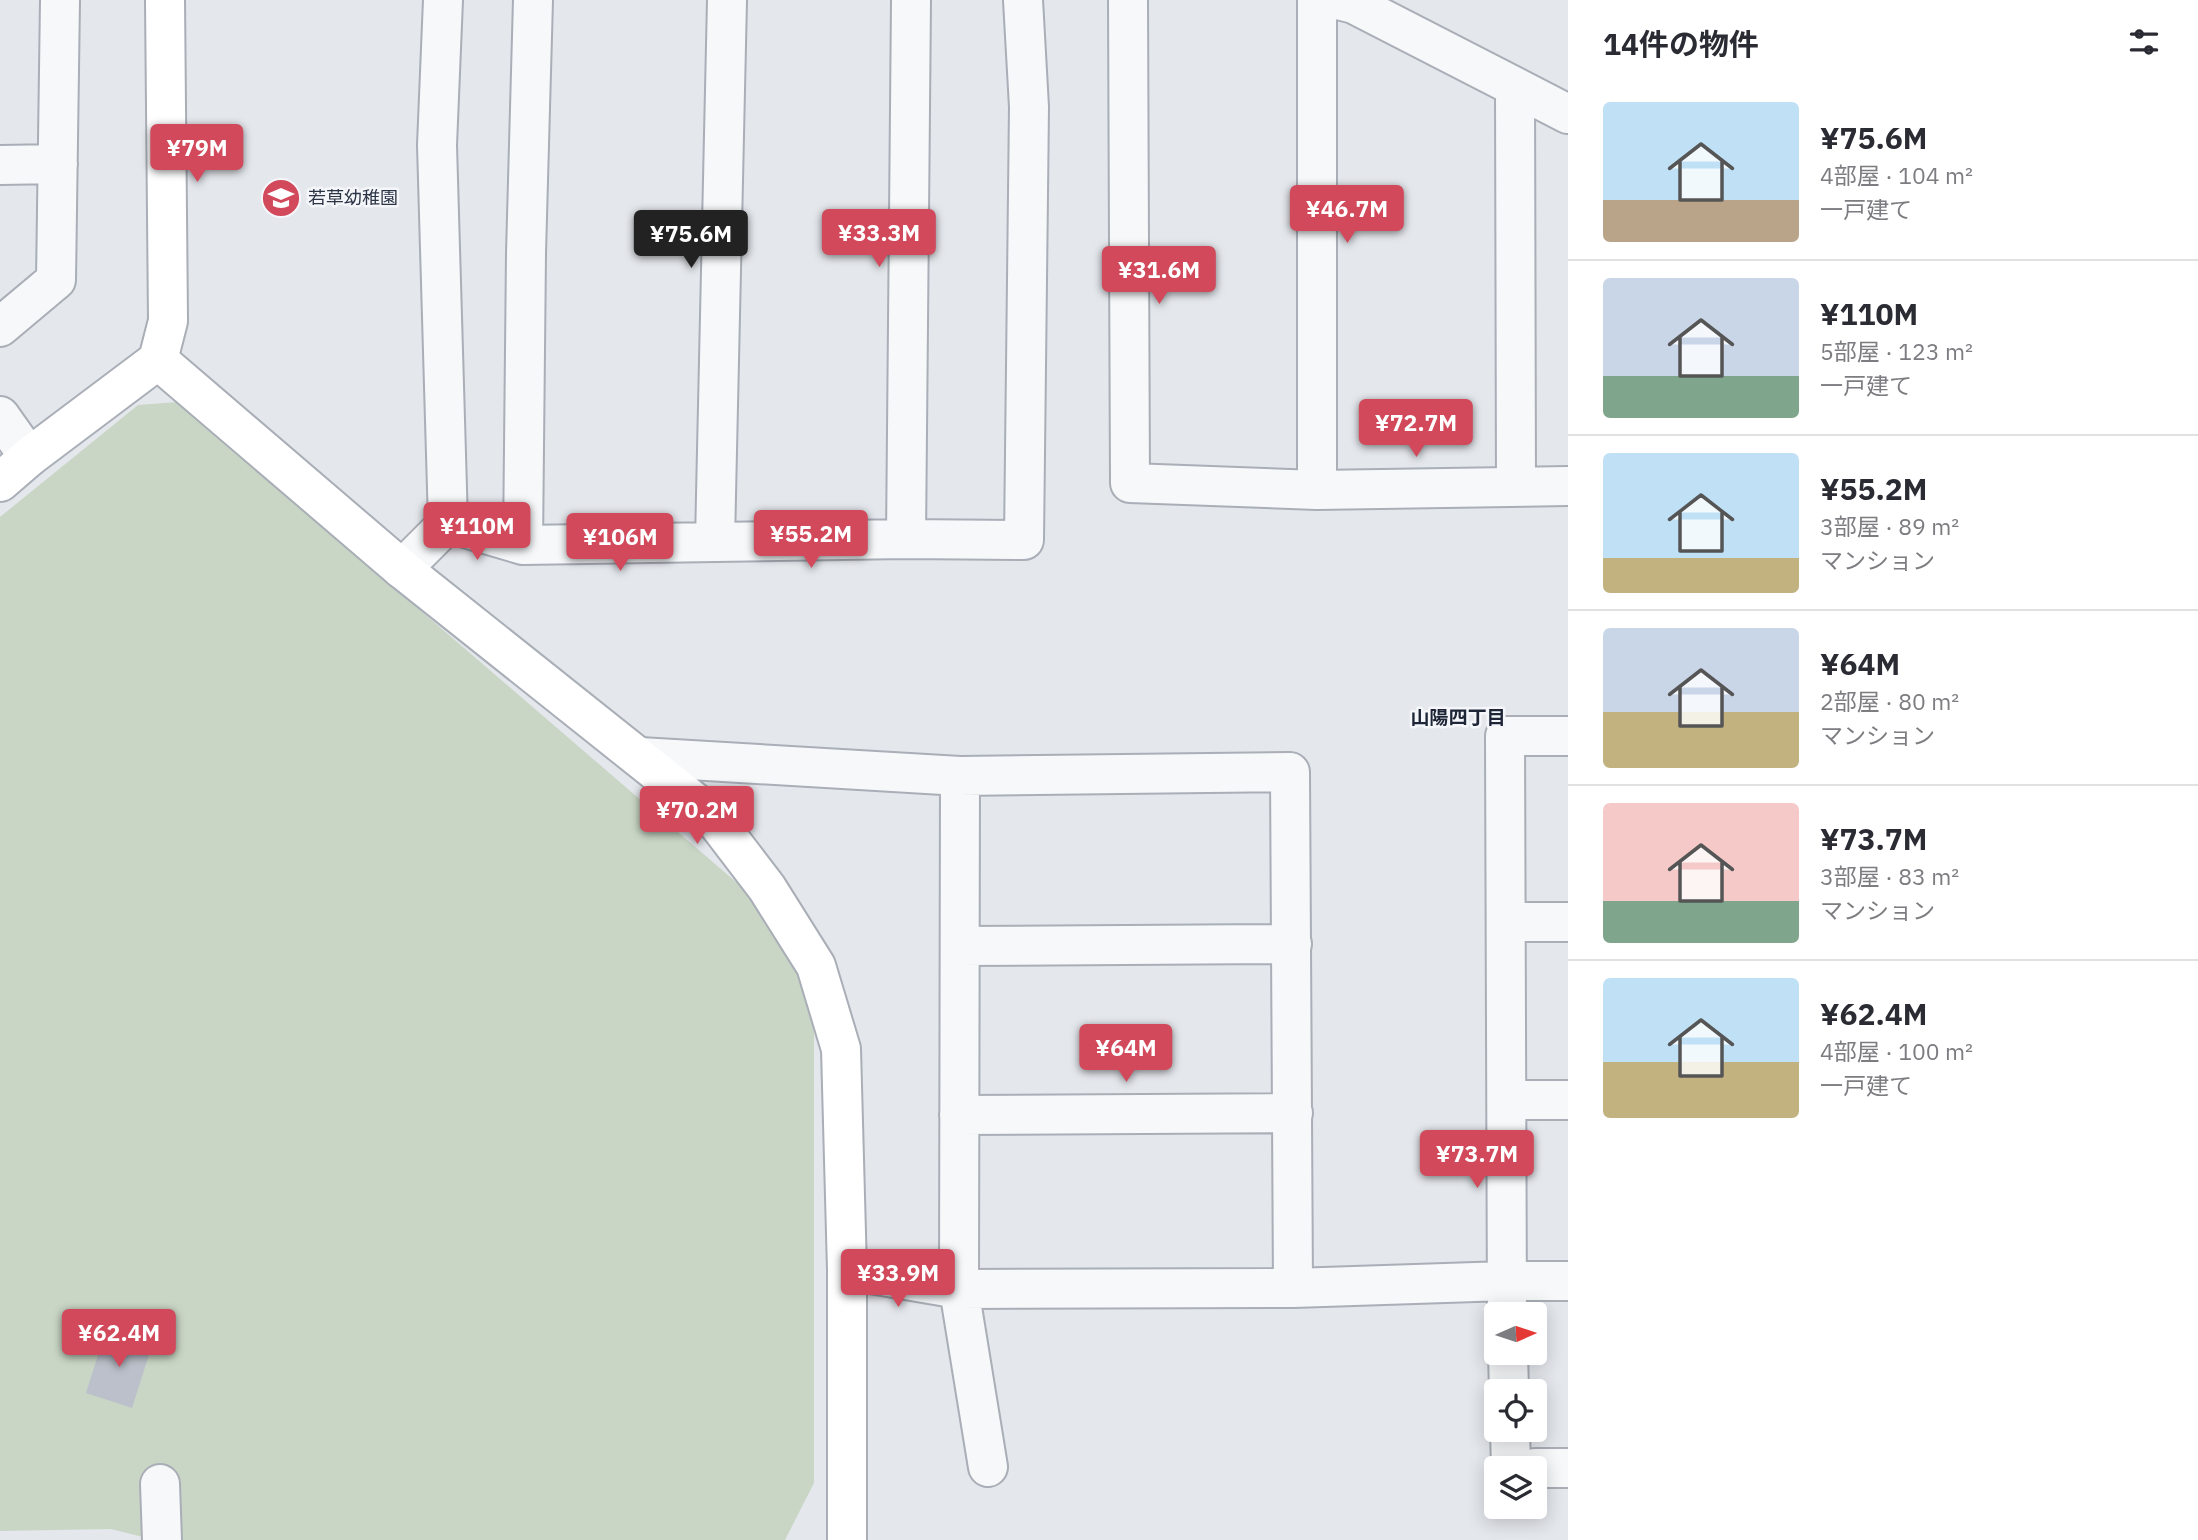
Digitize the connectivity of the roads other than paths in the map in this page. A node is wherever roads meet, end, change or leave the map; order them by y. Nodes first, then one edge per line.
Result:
1 (60, 0) edge
2 (165, 0) edge
3 (443, 0) edge
4 (533, 0) edge
5 (727, 0) edge
6 (911, 0) edge
7 (1023, 0) edge
8 (1128, 0) edge
9 (1317, 0) edge
10 (1338, 0) edge
11 (1515, 87) junction
12 (1568, 114) edge
13 (58, 164) junction
14 (0, 165) edge
15 (0, 327) edge
16 (158, 360) junction
17 (0, 416) edge
18 (29, 457) junction
19 (0, 482) edge
20 (1568, 486) edge
21 (1516, 487) junction
22 (1317, 490) junction
23 (449, 523) junction
24 (906, 539) junction
25 (715, 541) junction
26 (523, 545) junction
27 (402, 569) junction
28 (1568, 736) edge
29 (640, 757) junction
30 (960, 776) junction
31 (1507, 922) junction
32 (1568, 922) edge
33 (1292, 944) junction
34 (960, 946) junction
35 (1507, 1100) junction
36 (1568, 1100) edge
37 (1293, 1113) junction
38 (960, 1115) junction
39 (847, 1270) junction
40 (1568, 1281) edge
41 (1293, 1288) junction
42 (959, 1289) junction
43 (1507, 1298) edge
44 (988, 1467) dead end
45 (1547, 1468) edge
46 (1568, 1468) edge
47 (160, 1484) dead end
48 (162, 1540) edge
49 (847, 1540) edge

1 - 13 street
2 - 16 street
3 - 23 street
4 - 26 street
5 - 25 street
6 - 24 street
7 - 24 street
8 - 22 street
9 - 22 street
10 - 11 street
11 - 12 street
11 - 21 street
13 - 14 street
13 - 15 street
16 - 18 street
16 - 27 street
17 - 18 street
18 - 19 street
20 - 21 street
21 - 22 street
23 - 26 street
23 - 27 street
24 - 25 street
25 - 26 street
27 - 29 street
28 - 31 street
29 - 30 street
29 - 39 street
30 - 33 street
30 - 34 street
31 - 32 street
31 - 35 street
33 - 34 street
33 - 37 street
34 - 38 street
35 - 36 street
35 - 43 street
37 - 38 street
37 - 41 street
38 - 42 street
39 - 42 street
39 - 49 street
40 - 43 street
41 - 42 street
41 - 43 street
42 - 44 street
45 - 46 street
47 - 48 street

